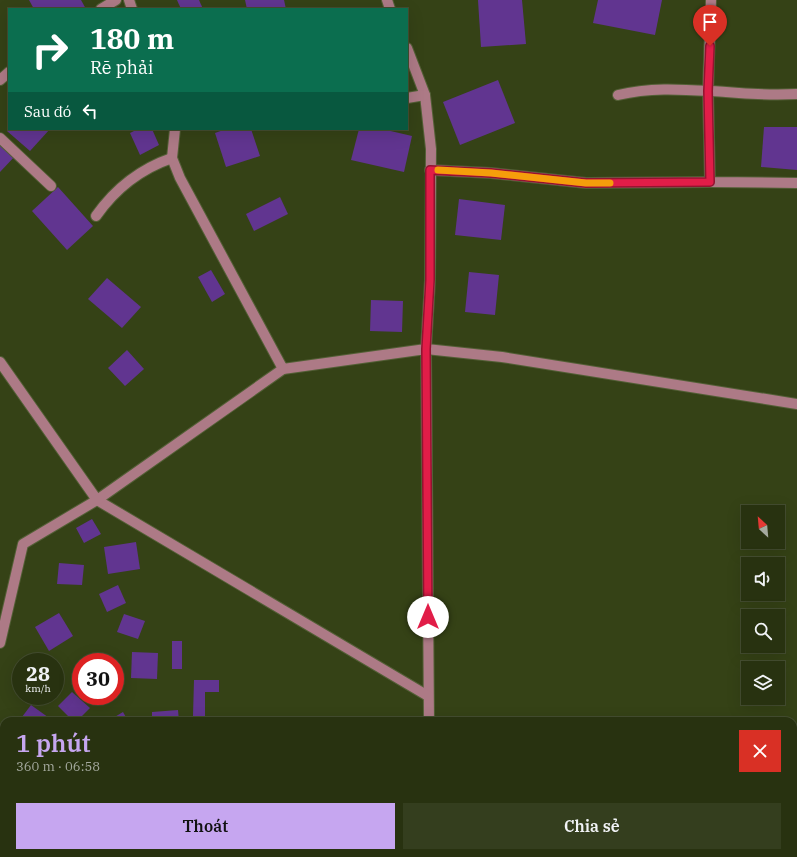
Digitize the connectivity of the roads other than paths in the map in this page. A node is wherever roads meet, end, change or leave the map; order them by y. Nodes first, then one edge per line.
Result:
1 (116, 0) edge
2 (711, 0) edge
3 (103, 5) edge
4 (408, 51) edge
5 (8, 73) edge
6 (0, 80) edge
7 (708, 91) junction
8 (797, 94) edge
9 (425, 95) junction
10 (618, 95) dead end
11 (408, 98) edge
12 (175, 130) edge
13 (0, 138) edge
14 (172, 158) junction
15 (430, 170) junction
16 (710, 182) junction
17 (797, 183) edge
18 (50, 186) dead end
19 (96, 216) dead end
20 (426, 349) junction
21 (0, 362) edge
22 (283, 369) junction
23 (797, 404) edge
24 (97, 500) junction
25 (0, 643) edge
26 (428, 696) junction
27 (429, 717) edge

1 - 3 street
2 - 7 street
4 - 9 street
5 - 6 street
7 - 8 street
7 - 10 street
7 - 16 street
9 - 11 street
9 - 15 street
12 - 14 street
13 - 18 street
14 - 19 street
14 - 22 street
15 - 16 street
15 - 20 street
16 - 17 street
20 - 22 street
20 - 23 street
20 - 26 street
21 - 24 street
22 - 24 street
24 - 25 street
24 - 26 street
26 - 27 street

